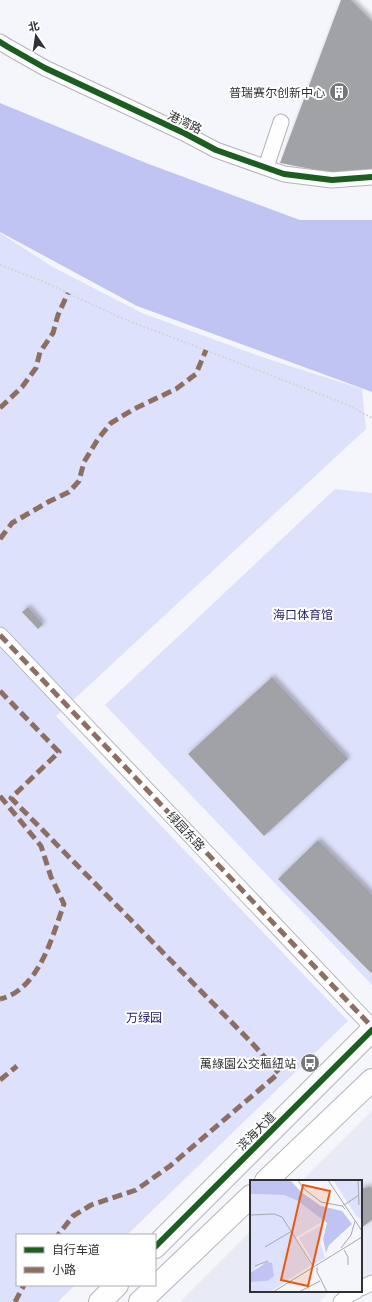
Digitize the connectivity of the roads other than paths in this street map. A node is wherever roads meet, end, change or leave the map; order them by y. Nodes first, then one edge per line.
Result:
1 (0, 42) edge
2 (281, 122) dead end
3 (266, 168) junction
4 (372, 177) edge
5 (0, 635) edge
6 (372, 1029) edge
7 (372, 1080) edge
8 (267, 1180) edge
9 (250, 1197) edge
10 (156, 1246) edge
11 (372, 1283) edge
12 (116, 1286) edge
13 (362, 1288) edge
14 (354, 1292) edge
15 (100, 1302) edge
16 (140, 1302) edge
17 (341, 1302) edge

1 - 3 street, 港湾路
2 - 3 street
3 - 4 street, 港湾路
5 - 6 street, 绿园东路
6 - 10 highway, 滨海大道
7 - 8 highway
9 - 16 highway
11 - 13 street
12 - 15 highway
14 - 17 street

